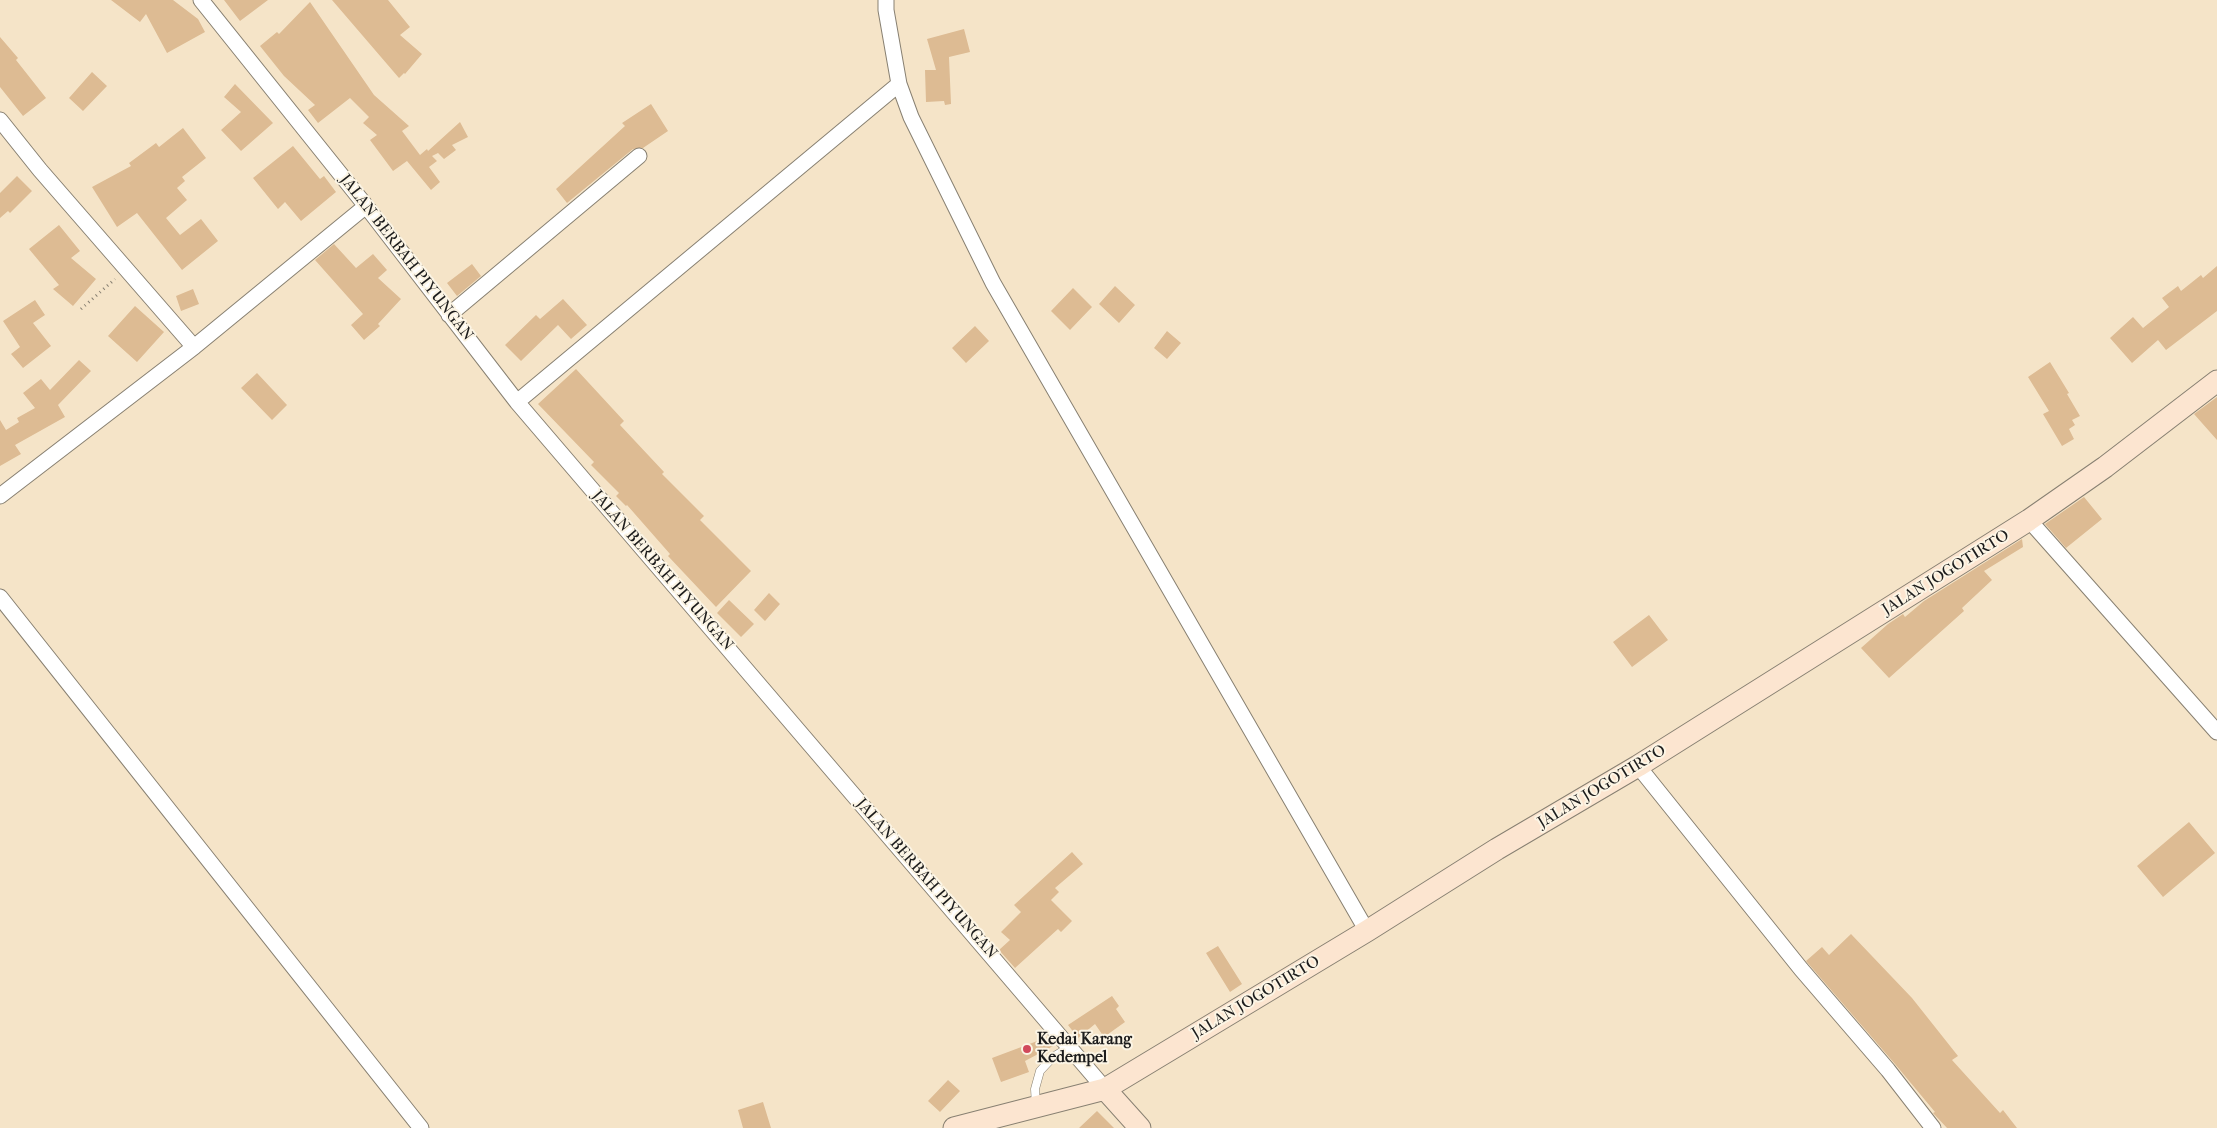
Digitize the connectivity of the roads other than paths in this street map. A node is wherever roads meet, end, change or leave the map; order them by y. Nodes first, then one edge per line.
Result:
1 (201, 0) edge
2 (886, 0) edge
3 (899, 84) junction
4 (0, 120) edge
5 (640, 156) dead end
6 (366, 206) junction
7 (449, 315) junction
8 (194, 346) junction
9 (2217, 381) edge
10 (517, 402) junction
11 (0, 496) edge
12 (2030, 520) junction
13 (0, 597) edge
14 (2217, 732) edge
15 (1638, 766) junction
16 (1368, 931) junction
17 (1070, 1048) junction
18 (1105, 1088) junction
19 (1036, 1107) junction
20 (421, 1128) edge
21 (954, 1128) edge
22 (1140, 1128) edge
23 (1933, 1128) edge

1 - 6 street, JALAN BERBAH PIYUNGAN
2 - 3 street
3 - 10 street
3 - 16 street
4 - 8 street
5 - 7 street
6 - 7 street, JALAN BERBAH PIYUNGAN
6 - 8 street
7 - 10 street, JALAN BERBAH PIYUNGAN
8 - 11 street
9 - 12 street, JALAN JOGOTIRTO
10 - 17 street, JALAN BERBAH PIYUNGAN
12 - 14 street
12 - 15 street, JALAN JOGOTIRTO
13 - 20 street
15 - 16 street, JALAN JOGOTIRTO
15 - 23 street
16 - 18 street, JALAN JOGOTIRTO
17 - 18 street, JALAN BERBAH PIYUNGAN
17 - 19 lane
18 - 19 street, JALAN JOGOTIRTO
18 - 22 street, JALAN BERBAH PIYUNGAN
19 - 21 street, JALAN JOGOTIRTO

